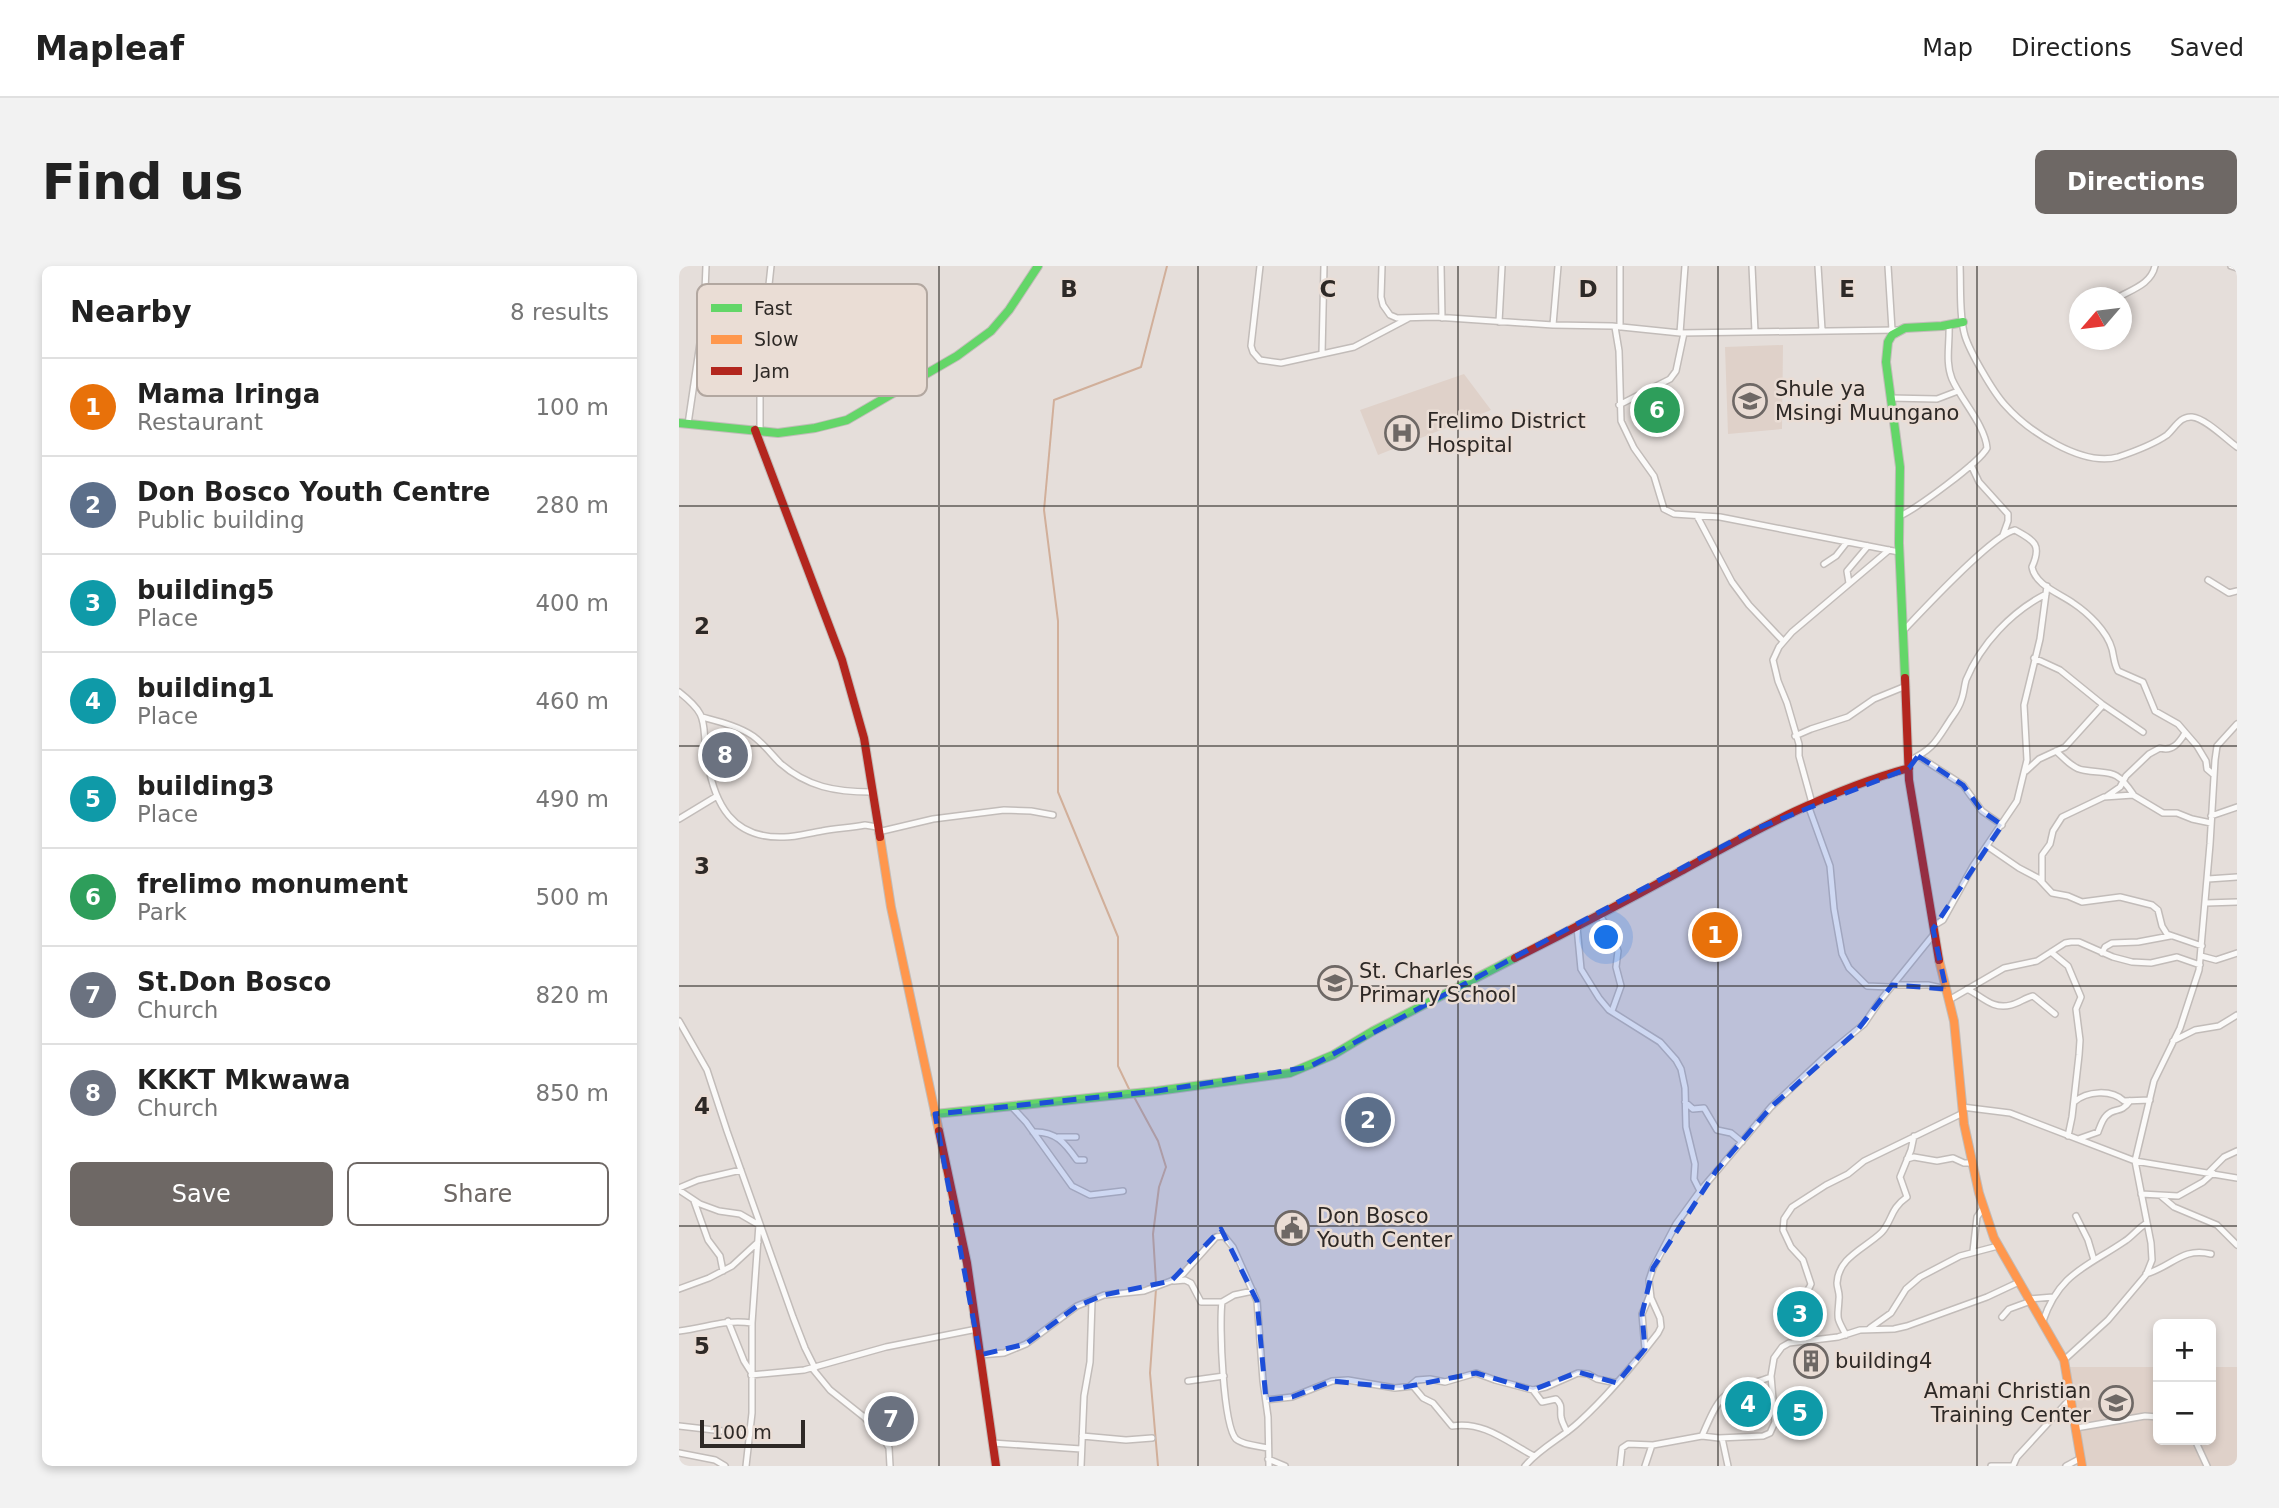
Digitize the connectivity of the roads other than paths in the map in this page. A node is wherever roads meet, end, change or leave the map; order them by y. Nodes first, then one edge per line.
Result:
1 (706, 266) edge
2 (771, 266) edge
3 (1038, 266) edge
4 (1260, 266) edge
5 (1324, 266) edge
6 (1382, 266) edge
7 (1441, 266) edge
8 (1502, 266) edge
9 (1558, 266) edge
10 (1620, 266) edge
11 (1685, 266) edge
12 (1752, 266) edge
13 (1818, 266) edge
14 (1888, 266) edge
15 (1960, 266) edge
16 (2155, 266) edge
17 (2231, 266) edge
18 (2237, 268) edge
19 (705, 284) edge
20 (769, 284) edge
21 (2132, 290) edge
22 (1409, 318) junction
23 (1442, 318) junction
24 (1499, 322) junction
25 (1963, 322) junction
26 (1553, 325) junction
27 (1949, 325) junction
28 (1617, 327) junction
29 (1822, 330) junction
30 (1897, 330) junction
31 (1755, 332) junction
32 (1682, 333) junction
33 (697, 352) edge
34 (1322, 354) junction
35 (927, 373) edge
36 (1958, 391) junction
37 (759, 396) edge
38 (888, 396) edge
39 (1890, 398) junction
40 (1619, 405) junction
41 (683, 423) edge
42 (757, 430) junction
43 (2237, 447) edge
44 (1971, 465) junction
45 (2008, 514) junction
46 (1697, 516) junction
47 (1901, 516) junction
48 (2019, 532) junction
49 (2003, 535) junction
50 (1847, 542) junction
51 (1868, 546) junction
52 (1889, 550) junction
53 (1899, 552) junction
54 (1824, 564) dead end
55 (2209, 580) dead end
56 (1849, 583) junction
57 (2046, 586) junction
58 (2237, 592) edge
59 (2046, 594) junction
60 (1903, 631) junction
61 (1783, 640) junction
62 (2034, 658) junction
63 (1906, 686) junction
64 (679, 692) edge
65 (2103, 705) junction
66 (702, 717) junction
67 (2237, 724) edge
68 (2143, 732) dead end
69 (2185, 733) junction
70 (1795, 736) junction
71 (2056, 751) junction
72 (1918, 756) junction
73 (1909, 764) junction
74 (2024, 774) junction
75 (2214, 775) junction
76 (2123, 781) junction
77 (871, 792) junction
78 (2133, 794) junction
79 (716, 796) junction
80 (2107, 796) junction
81 (1810, 804) junction
82 (2237, 807) edge
83 (1053, 815) dead end
84 (679, 820) edge
85 (2211, 820) junction
86 (2002, 825) junction
87 (877, 829) junction
88 (1987, 845) junction
89 (2237, 877) edge
90 (2208, 879) junction
91 (2042, 881) junction
92 (2237, 902) edge
93 (2206, 903) junction
94 (1600, 915) junction
95 (1577, 926) junction
96 (1934, 930) junction
97 (2170, 936) junction
98 (2202, 946) junction
99 (2051, 951) junction
100 (2102, 953) junction
101 (2237, 953) edge
102 (2201, 956) junction
103 (2200, 965) junction
104 (1892, 986) junction
105 (1946, 989) junction
106 (1967, 989) junction
107 (1949, 1000) junction
108 (1612, 1011) junction
109 (2055, 1014) dead end
110 (2237, 1015) edge
111 (679, 1021) edge
112 (2173, 1041) junction
113 (2150, 1100) junction
114 (2130, 1101) junction
115 (1685, 1102) junction
116 (2074, 1102) junction
117 (1012, 1107) junction
118 (1962, 1110) junction
119 (935, 1114) junction
120 (1034, 1132) junction
121 (1914, 1136) junction
122 (2068, 1136) junction
123 (1058, 1137) junction
124 (1076, 1137) dead end
125 (2077, 1140) junction
126 (1742, 1142) junction
127 (2237, 1151) edge
128 (1907, 1159) junction
129 (1084, 1160) dead end
130 (2135, 1161) junction
131 (1973, 1163) junction
132 (741, 1170) junction
133 (2211, 1173) junction
134 (2237, 1178) edge
135 (679, 1189) edge
136 (1123, 1191) dead end
137 (1700, 1191) junction
138 (2141, 1194) junction
139 (2161, 1196) junction
140 (693, 1199) junction
141 (1983, 1208) junction
142 (2076, 1216) dead end
143 (759, 1223) junction
144 (2147, 1223) junction
145 (758, 1242) junction
146 (2237, 1245) edge
147 (1998, 1246) junction
148 (1973, 1251) junction
149 (2211, 1254) dead end
150 (2094, 1260) junction
151 (723, 1271) junction
152 (2146, 1275) junction
153 (1171, 1281) junction
154 (2019, 1282) junction
155 (679, 1289) edge
156 (1253, 1291) junction
157 (1650, 1295) junction
158 (2053, 1297) junction
159 (2030, 1300) junction
160 (1092, 1301) junction
161 (1221, 1303) junction
162 (2002, 1317) dead end
163 (728, 1321) junction
164 (2043, 1321) junction
165 (752, 1323) junction
166 (1870, 1328) junction
167 (977, 1329) junction
168 (679, 1331) edge
169 (1846, 1335) junction
170 (1796, 1342) junction
171 (1645, 1349) junction
172 (980, 1355) junction
173 (2064, 1360) junction
174 (813, 1368) junction
175 (751, 1374) junction
176 (1224, 1376) junction
177 (1771, 1377) junction
178 (1188, 1381) dead end
179 (1617, 1383) junction
180 (1410, 1386) junction
181 (1533, 1390) junction
182 (2071, 1398) junction
183 (1266, 1400) junction
184 (2153, 1417) edge
185 (679, 1426) edge
186 (2076, 1428) junction
187 (1567, 1432) junction
188 (749, 1434) junction
189 (1082, 1436) junction
190 (1702, 1436) junction
191 (1152, 1438) dead end
192 (1722, 1438) junction
193 (992, 1443) junction
194 (1651, 1445) junction
195 (2197, 1445) edge
196 (1268, 1448) junction
197 (1081, 1449) junction
198 (679, 1453) edge
199 (1534, 1456) junction
200 (1269, 1462) edge
201 (2082, 1462) edge
202 (725, 1466) edge
203 (746, 1466) edge
204 (890, 1466) edge
205 (996, 1466) edge
206 (1081, 1466) edge
207 (1285, 1466) edge
208 (1525, 1466) edge
209 (1620, 1466) edge
210 (1645, 1466) edge
211 (1728, 1466) edge
212 (1990, 1466) edge
213 (2013, 1466) edge
214 (2066, 1466) edge
215 (2207, 1466) edge

1 - 19 street
2 - 20 street
3 - 35 street
4 - 34 street
5 - 34 street
6 - 22 street
7 - 23 street
8 - 24 street
9 - 26 street
10 - 28 street
11 - 32 street
12 - 31 street
13 - 29 street
14 - 30 street
15 - 25 street
16 - 21 street
17 - 18 street
22 - 23 street
22 - 34 street
23 - 24 street
24 - 26 street
25 - 27 street
25 - 43 street
26 - 28 street
27 - 30 street
27 - 36 street
28 - 32 street
28 - 40 street
29 - 30 street
29 - 31 street
30 - 39 street
31 - 32 street
32 - 40 street
33 - 41 street
36 - 39 street
36 - 44 street
37 - 42 street
38 - 42 street
39 - 47 street
40 - 46 street
41 - 42 street
42 - 77 street
44 - 45 street
44 - 47 street
45 - 48 street
45 - 49 street
46 - 50 street
46 - 61 street
47 - 53 street
48 - 49 street
48 - 57 street
49 - 60 street
50 - 51 street
50 - 54 street
51 - 52 street
51 - 56 street
52 - 53 street
52 - 56 street
53 - 60 street
55 - 58 street
56 - 61 street
57 - 59 street
57 - 69 street
59 - 62 street
59 - 72 street
60 - 63 street
61 - 70 street
62 - 65 street
62 - 74 street
63 - 70 street
63 - 73 street
64 - 66 street
65 - 68 street
65 - 71 street
66 - 77 street
66 - 79 street
67 - 75 street
69 - 75 street
69 - 76 street
70 - 81 street
71 - 74 street
71 - 76 street
72 - 73 street
72 - 86 street
73 - 81 street
73 - 96 street
74 - 86 street
75 - 85 street
76 - 78 street
76 - 80 street
77 - 87 street
78 - 80 street
78 - 85 street
79 - 84 street
79 - 87 street
80 - 91 street
81 - 94 street
81 - 104 street
82 - 85 street
83 - 87 street
85 - 90 street
86 - 88 street
87 - 119 street
88 - 91 street
88 - 96 street
89 - 90 street
90 - 93 street
91 - 97 street
92 - 93 street
93 - 98 street
94 - 95 street
94 - 108 street
95 - 108 street
95 - 117 street
96 - 104 street
96 - 105 street
97 - 98 street
97 - 100 street
98 - 102 street
99 - 100 street
99 - 106 street
99 - 116 street
100 - 103 street
101 - 102 street
102 - 103 street
103 - 112 street
104 - 105 street
104 - 126 street
105 - 107 street
106 - 107 street
106 - 109 street
107 - 118 street
108 - 115 street
110 - 112 street
111 - 132 street
112 - 113 street
113 - 114 street
113 - 130 street
114 - 116 street
114 - 125 street
115 - 126 street
115 - 137 street
116 - 122 street
117 - 119 street
117 - 120 street
118 - 121 street
118 - 122 street
118 - 131 street
119 - 167 street
120 - 123 street
120 - 136 street
121 - 128 street
121 - 170 street
122 - 125 street
123 - 124 street
123 - 129 street
125 - 130 street
126 - 137 street
127 - 133 street
128 - 131 street
128 - 169 street
130 - 133 street
130 - 138 street
131 - 141 street
132 - 135 street
132 - 143 street
133 - 134 street
133 - 139 street
135 - 140 street
137 - 157 street
138 - 139 street
138 - 144 street
139 - 146 street
140 - 143 street
140 - 151 street
141 - 147 street
141 - 148 street
142 - 150 street
143 - 145 street
143 - 174 street
144 - 150 street
144 - 152 street
145 - 151 street
145 - 165 street
147 - 148 street
147 - 154 street
148 - 166 street
149 - 152 street
150 - 158 street
151 - 155 street
152 - 173 street
153 - 156 street
153 - 160 street
153 - 161 street
154 - 159 street
154 - 166 street
156 - 161 street
156 - 183 street
157 - 171 street
157 - 171 street
158 - 159 street
158 - 164 street
159 - 162 street
159 - 164 street
160 - 172 street
160 - 189 street
161 - 176 street
163 - 165 street
163 - 168 street
163 - 175 street
164 - 173 street
165 - 175 street
166 - 169 street
167 - 172 street
167 - 174 street
169 - 170 street
170 - 177 street
171 - 179 street
172 - 193 street
173 - 182 street
174 - 175 street
174 - 204 street
175 - 188 street
176 - 178 street
176 - 196 street
177 - 190 street
177 - 192 street
179 - 181 street
179 - 187 street
180 - 181 street
180 - 183 street
180 - 199 street
181 - 187 street
182 - 186 street
182 - 213 street
183 - 196 street
184 - 186 street
185 - 188 street
186 - 201 street
187 - 199 street
188 - 203 street
189 - 191 street
189 - 197 street
190 - 192 street
190 - 194 street
192 - 211 street
193 - 197 street
193 - 205 street
194 - 209 street
194 - 210 street
195 - 215 street
196 - 200 street
197 - 206 street
198 - 202 street
199 - 208 street
200 - 207 street
201 - 214 street
212 - 213 street

